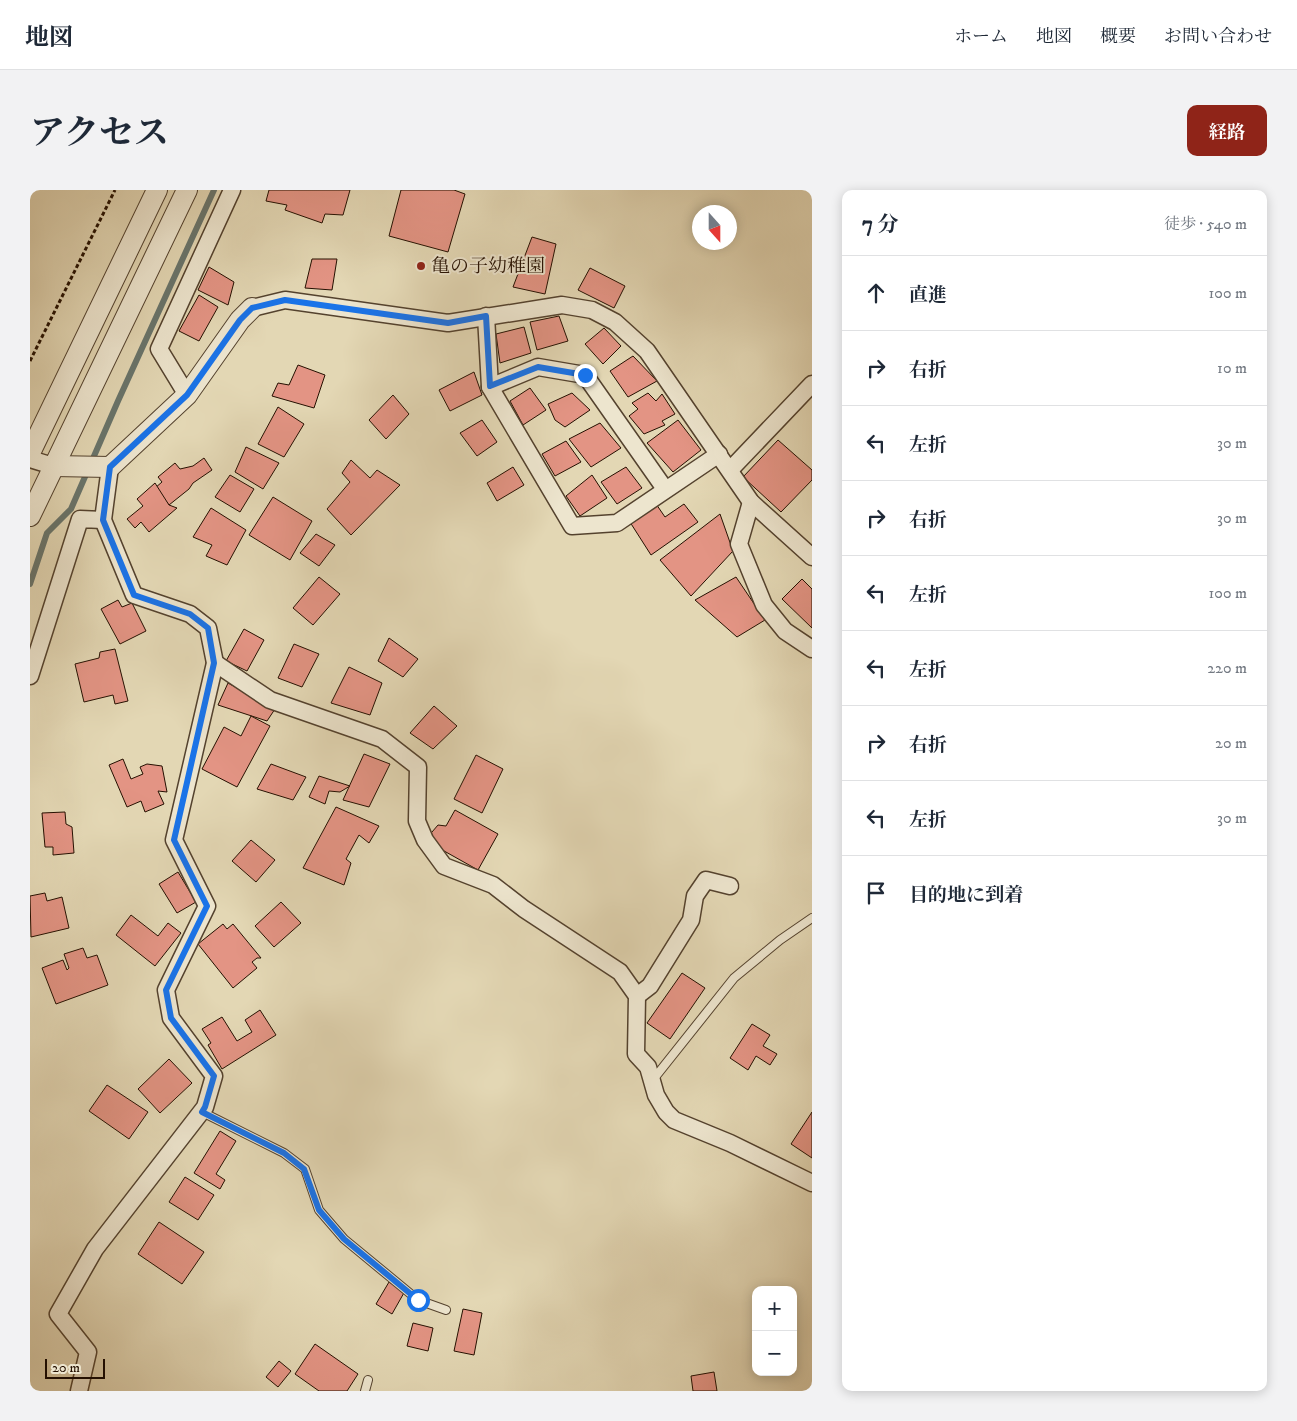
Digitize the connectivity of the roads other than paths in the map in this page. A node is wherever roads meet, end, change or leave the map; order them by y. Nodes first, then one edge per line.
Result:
1 (157, 190) edge
2 (188, 190) edge
3 (232, 190) edge
4 (252, 308) joint
5 (486, 316) junction
6 (812, 384) edge
7 (490, 386) junction
8 (187, 395) junction
9 (30, 453) edge
10 (719, 454) junction
11 (30, 459) edge
12 (53, 466) junction
13 (110, 467) junction
14 (730, 470) junction
15 (665, 489) junction
16 (751, 502) junction
17 (30, 516) edge
18 (103, 520) junction
19 (812, 557) edge
20 (812, 650) edge
21 (214, 663) junction
22 (30, 676) edge
23 (730, 886) dead end
24 (812, 918) edge
25 (638, 996) junction
26 (652, 1081) junction
27 (202, 1112) junction
28 (812, 1183) edge
29 (446, 1310) dead end
30 (368, 1380) dead end
31 (79, 1391) edge
32 (365, 1391) edge

1 - 9 street
2 - 12 street
3 - 8 street
4 - 5 street
4 - 8 street
5 - 7 street
5 - 10 street
6 - 14 street
7 - 15 street
7 - 15 street
8 - 13 street
10 - 14 street
10 - 15 street
11 - 12 street
12 - 13 street
12 - 17 street
13 - 18 street
14 - 16 street
16 - 19 street
16 - 20 street
18 - 21 street
18 - 22 street
21 - 25 street
21 - 27 street
23 - 25 street
24 - 26 lane
25 - 26 street
26 - 28 street
27 - 29 lane
27 - 31 street
30 - 32 lane

